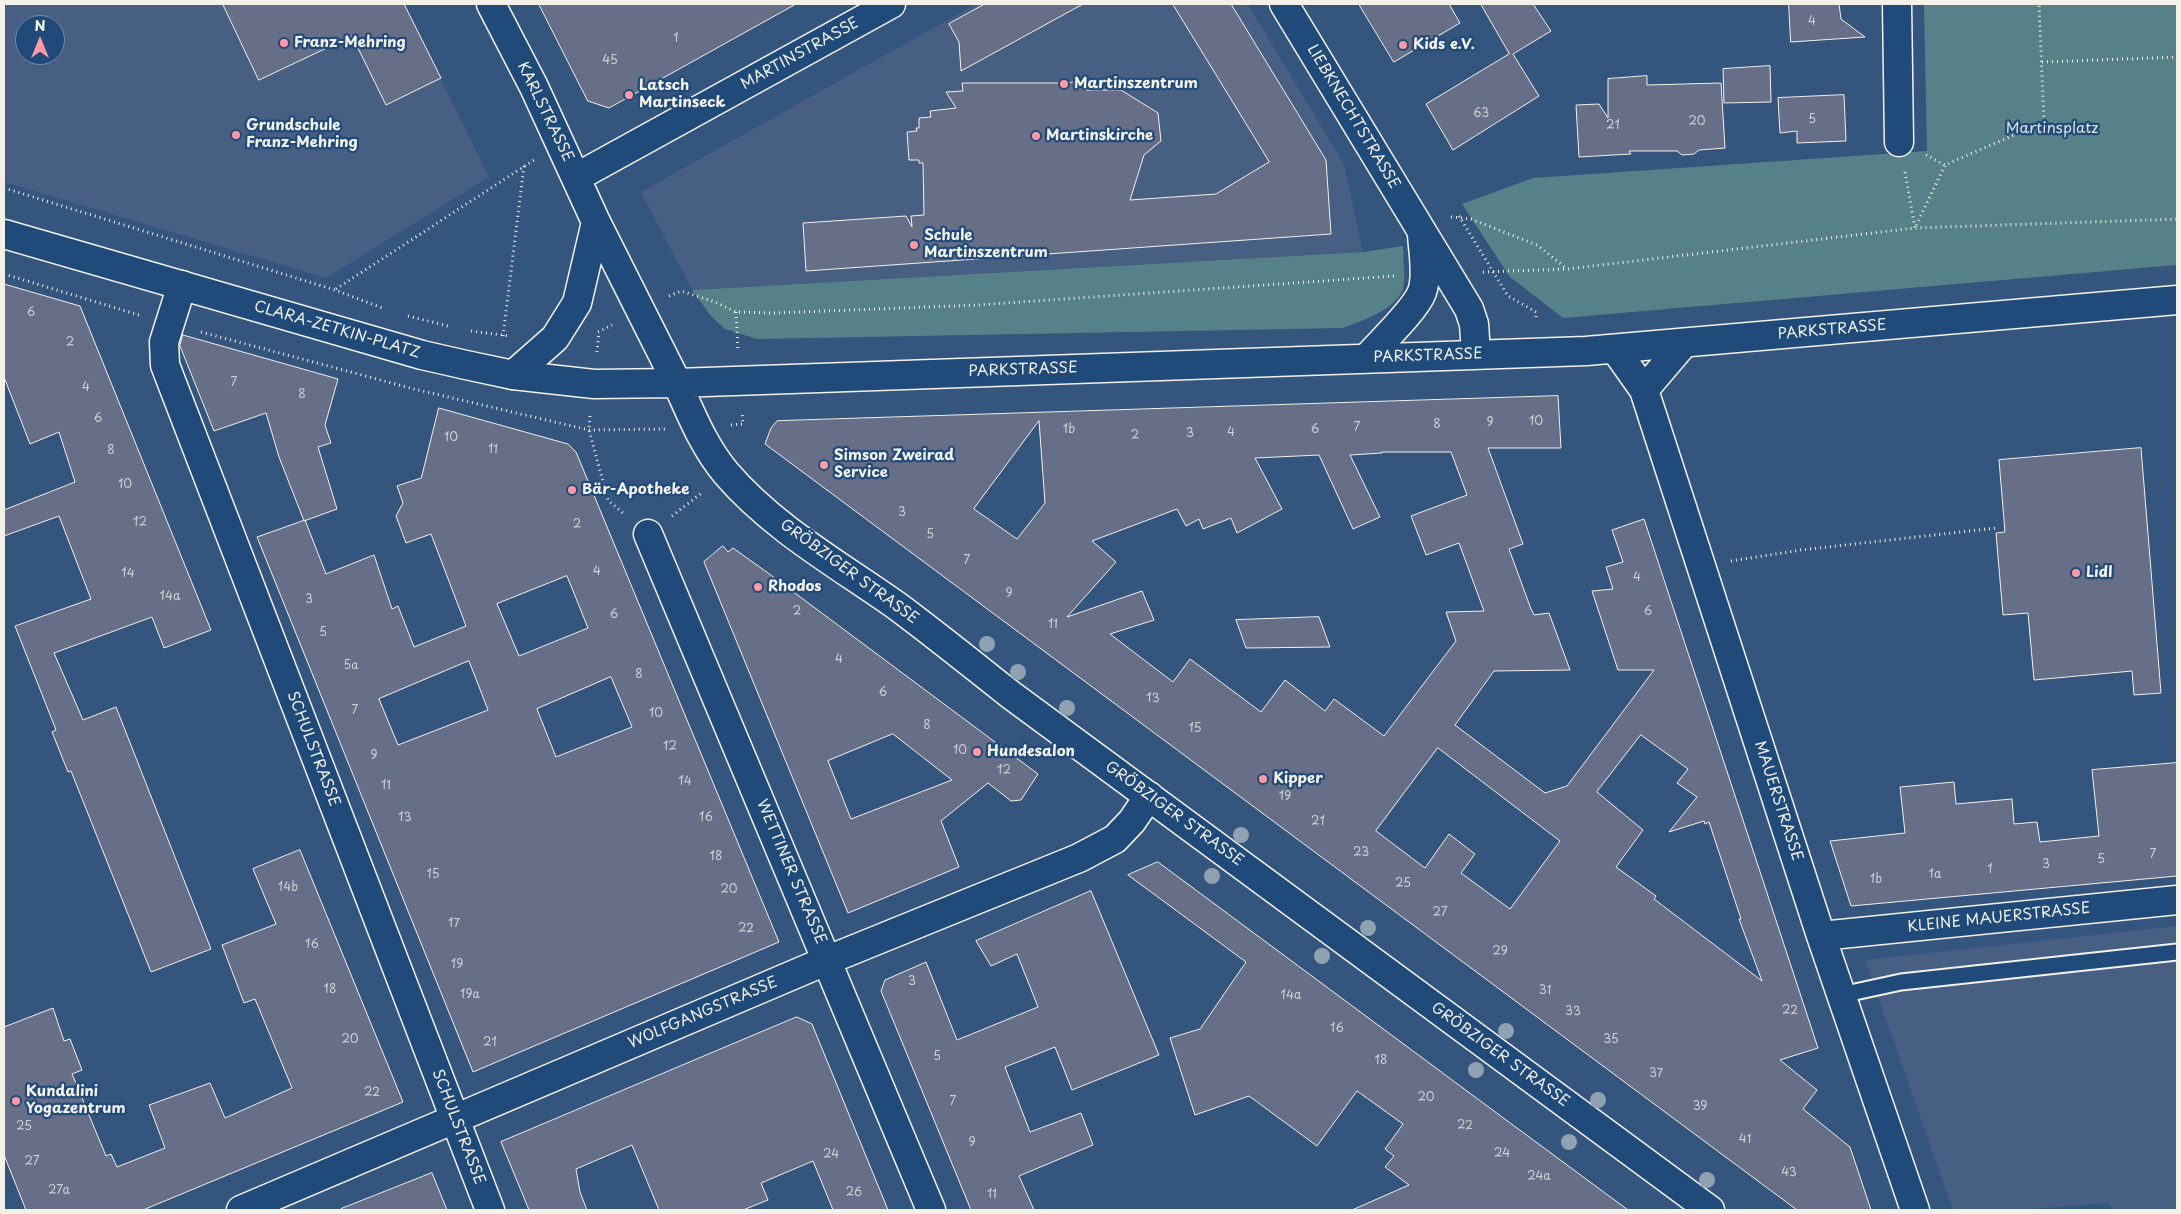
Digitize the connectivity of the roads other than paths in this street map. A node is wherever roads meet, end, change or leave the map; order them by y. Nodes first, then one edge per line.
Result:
1 (491, 4) edge
2 (891, 4) edge
3 (1284, 4) edge
4 (1897, 4) edge
5 (1899, 142) dead end
6 (577, 177) junction
7 (596, 222) junction
8 (4, 234) edge
9 (1437, 274) junction
10 (182, 285) junction
11 (2177, 300) edge
12 (1684, 344) junction
13 (1615, 349) junction
14 (1476, 354) junction
15 (1367, 358) junction
16 (513, 375) junction
17 (677, 383) junction
18 (1644, 390) junction
19 (648, 534) road end
20 (1149, 796) junction
21 (2177, 900) edge
22 (1821, 936) junction
23 (2177, 952) edge
24 (828, 960) junction
25 (1841, 995) junction
26 (454, 1119) junction
27 (241, 1210) edge
28 (490, 1210) edge
29 (931, 1210) edge
30 (1710, 1210) edge
31 (1915, 1210) edge

1 - 6 street, KARLSTRASSE
2 - 6 street, MARTINSTRASSE
3 - 9 street, LIEBKNECHTSTRASSE
4 - 5 street
6 - 7 street, KARLSTRASSE
7 - 16 street
7 - 17 street, KARLSTRASSE
8 - 10 street, CLARA-ZETKIN-PLATZ
9 - 14 street, LIEBKNECHTSTRASSE
9 - 15 street
10 - 16 street, CLARA-ZETKIN-PLATZ
10 - 26 street, SCHULSTRASSE
11 - 12 street, PARKSTRASSE
12 - 13 street, PARKSTRASSE
12 - 18 street
13 - 14 street, PARKSTRASSE
13 - 18 street, MAUERSTRASSE
14 - 15 street, PARKSTRASSE
15 - 17 street, PARKSTRASSE
16 - 17 street, CLARA-ZETKIN-PLATZ
17 - 20 street, GRÖBZIGER STRASSE
18 - 22 street, MAUERSTRASSE
19 - 24 street, WETTINER STRASSE
20 - 24 street, WOLFGANGSTRASSE
20 - 30 street, GRÖBZIGER STRASSE
21 - 22 street, KLEINE MAUERSTRASSE
22 - 25 street, MAUERSTRASSE
23 - 25 lane
24 - 26 street, WOLFGANGSTRASSE
24 - 29 street, WETTINER STRASSE
25 - 31 street, MAUERSTRASSE
26 - 27 street, WOLFGANGSTRASSE
26 - 28 street, SCHULSTRASSE

